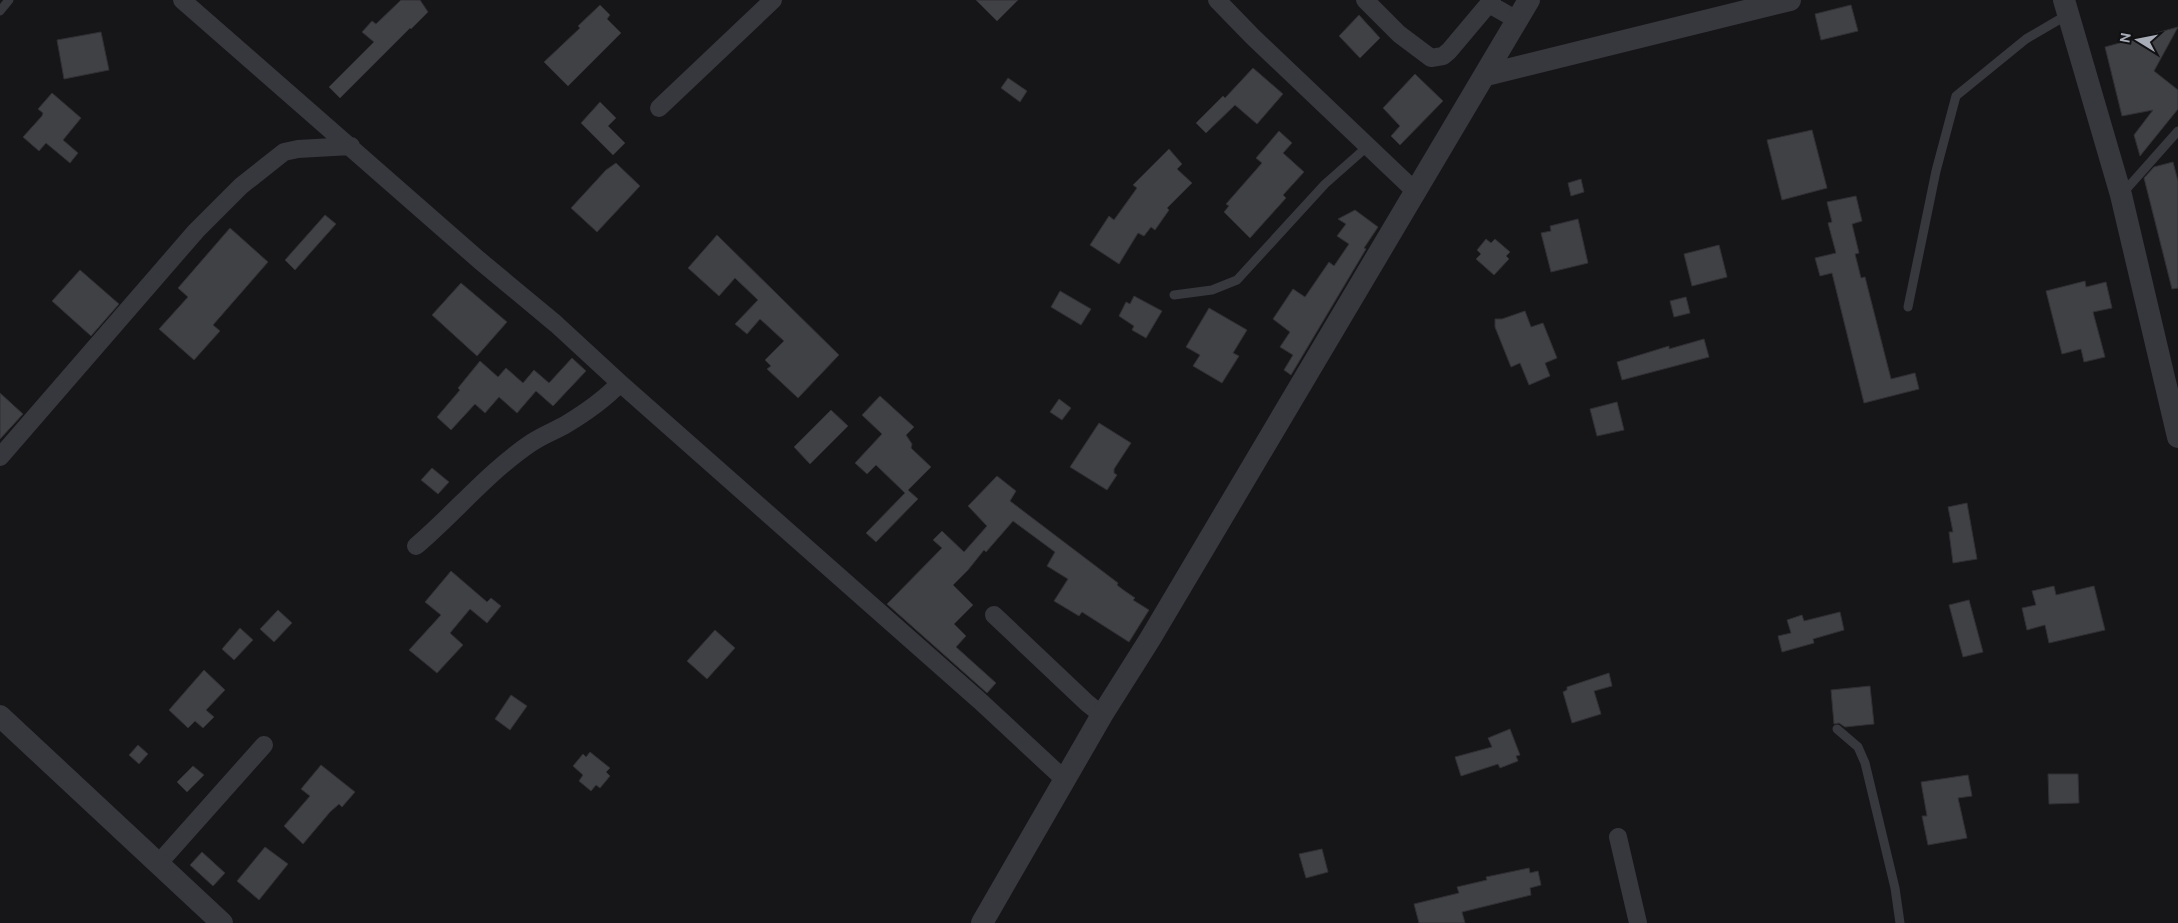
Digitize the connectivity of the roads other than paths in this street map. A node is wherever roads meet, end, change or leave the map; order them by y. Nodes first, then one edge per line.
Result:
1 (10, 0) edge
2 (773, 0) edge
3 (1218, 0) edge
4 (1365, 0) edge
5 (1529, 0) edge
6 (1790, 0) edge
7 (190, 2) edge
8 (1491, 2) edge
9 (2066, 7) edge
10 (0, 11) edge
11 (1517, 20) junction
12 (1486, 75) junction
13 (659, 108) dead end
14 (2178, 130) edge
15 (351, 146) junction
16 (1368, 146) junction
17 (1416, 192) junction
18 (2121, 195) junction
19 (1174, 295) dead end
20 (1908, 307) dead end
21 (620, 383) junction
22 (2178, 437) edge
23 (0, 457) edge
24 (416, 546) dead end
25 (994, 615) dead end
26 (1102, 715) junction
27 (0, 716) edge
28 (1836, 729) dead end
29 (264, 745) dead end
30 (1065, 780) junction
31 (1618, 837) dead end
32 (158, 864) junction
33 (222, 923) edge
34 (982, 923) edge
35 (1638, 923) edge
36 (1900, 923) edge

1 - 10 lane
2 - 13 street
3 - 16 street
4 - 8 street
5 - 11 street
6 - 12 street
7 - 15 street
8 - 11 street
9 - 18 street
9 - 20 lane
11 - 12 street
12 - 17 street
14 - 18 lane
15 - 21 street
15 - 23 street
16 - 17 street
16 - 19 lane
17 - 26 street
18 - 22 street
21 - 24 street
21 - 30 street
25 - 26 street
26 - 30 street
27 - 32 street
28 - 36 lane
29 - 32 street
30 - 34 street
31 - 35 street
32 - 33 street

